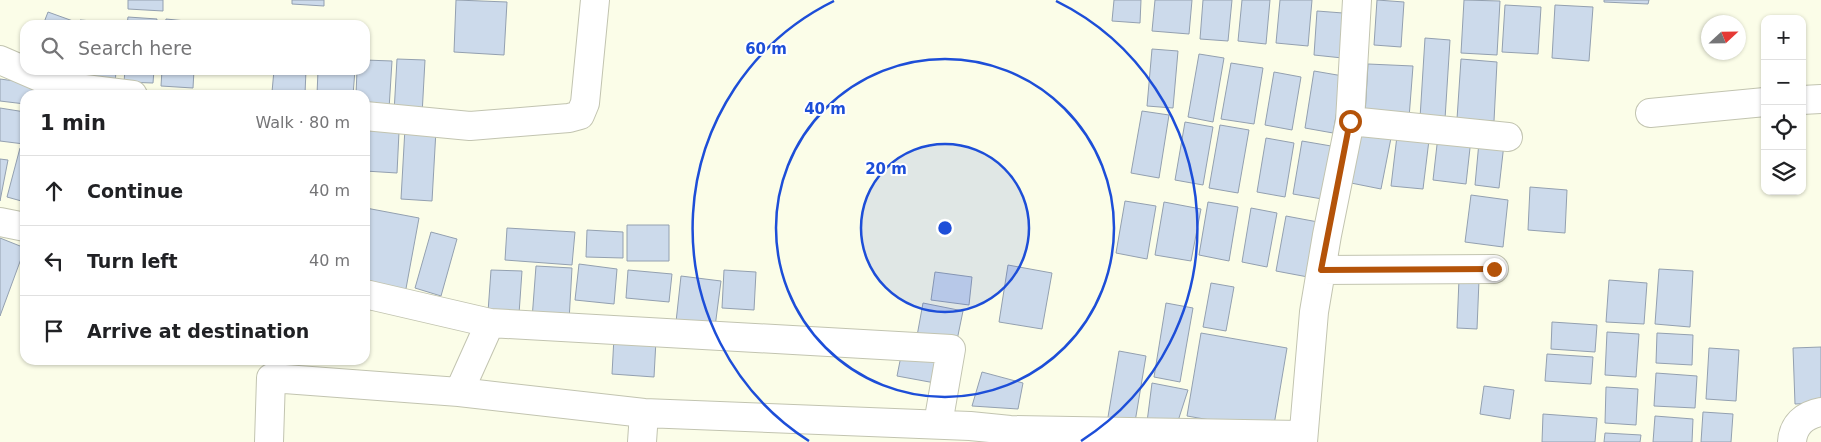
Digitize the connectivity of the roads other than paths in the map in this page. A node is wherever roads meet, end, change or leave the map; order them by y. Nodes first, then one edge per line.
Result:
1 (595, 0) edge
2 (1357, 0) edge
3 (0, 60) edge
4 (20, 69) edge
5 (35, 75) edge
6 (92, 90) edge
7 (1821, 98) edge
8 (1806, 100) edge
9 (1761, 102) edge
10 (1650, 113) dead end
11 (370, 116) edge
12 (1350, 121) junction
13 (1508, 137) dead end
14 (0, 222) edge
15 (20, 226) edge
16 (1494, 269) dead end
17 (1321, 270) junction
18 (370, 295) edge
19 (490, 323) junction
20 (459, 392) junction
21 (1821, 412) edge
22 (644, 413) junction
23 (938, 424) junction
24 (1008, 436) edge
25 (1303, 439) edge
26 (269, 442) edge
27 (642, 442) edge
28 (1792, 442) edge

1 - 11 street
2 - 12 street
3 - 4 street
5 - 6 street
7 - 8 street
9 - 10 street
12 - 13 street
12 - 17 street
14 - 15 street
16 - 17 street
17 - 25 street
18 - 19 street
19 - 20 street
19 - 23 street
20 - 22 street
20 - 26 street
21 - 28 street
22 - 23 street
22 - 27 street
23 - 24 street
24 - 25 street

